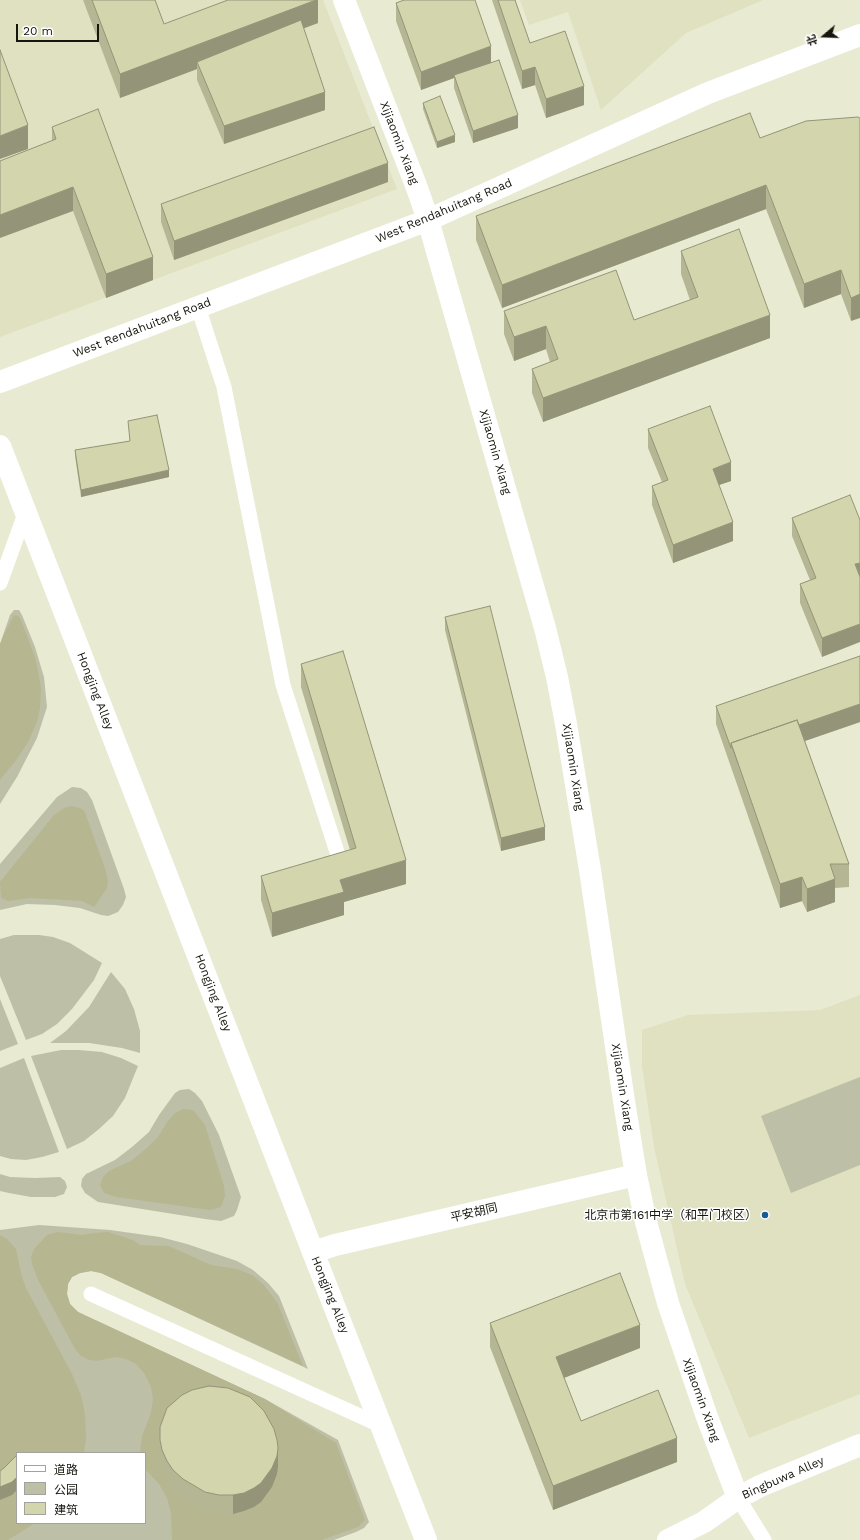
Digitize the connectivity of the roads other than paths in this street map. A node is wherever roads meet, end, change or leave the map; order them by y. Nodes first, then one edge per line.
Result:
1 (344, 0) edge
2 (860, 35) edge
3 (428, 220) junction
4 (198, 307) junction
5 (0, 382) edge
6 (0, 446) edge
7 (26, 511) junction
8 (0, 583) edge
9 (338, 855) edge
10 (636, 1175) junction
11 (313, 1252) junction
12 (91, 1294) dead end
13 (382, 1426) junction
14 (860, 1445) edge
15 (738, 1498) junction
16 (426, 1540) edge
17 (668, 1540) edge
18 (764, 1540) edge

1 - 3 street, Xijiaomin Xiang
2 - 3 street, West Rendahuitang Road
3 - 4 street, West Rendahuitang Road
3 - 10 street, Xijiaomin Xiang
4 - 5 street, West Rendahuitang Road
4 - 9 lane
6 - 7 street, Hongjing Alley
7 - 8 lane
7 - 11 street, Hongjing Alley
10 - 11 street, 平安胡同
10 - 15 street, Xijiaomin Xiang
11 - 13 street, Hongjing Alley
12 - 13 lane
13 - 16 street, Hongjing Alley
14 - 15 street, Bingbuwa Alley
15 - 17 street, Bingbuwa Alley
15 - 18 lane, Xijiaomin Xiang

